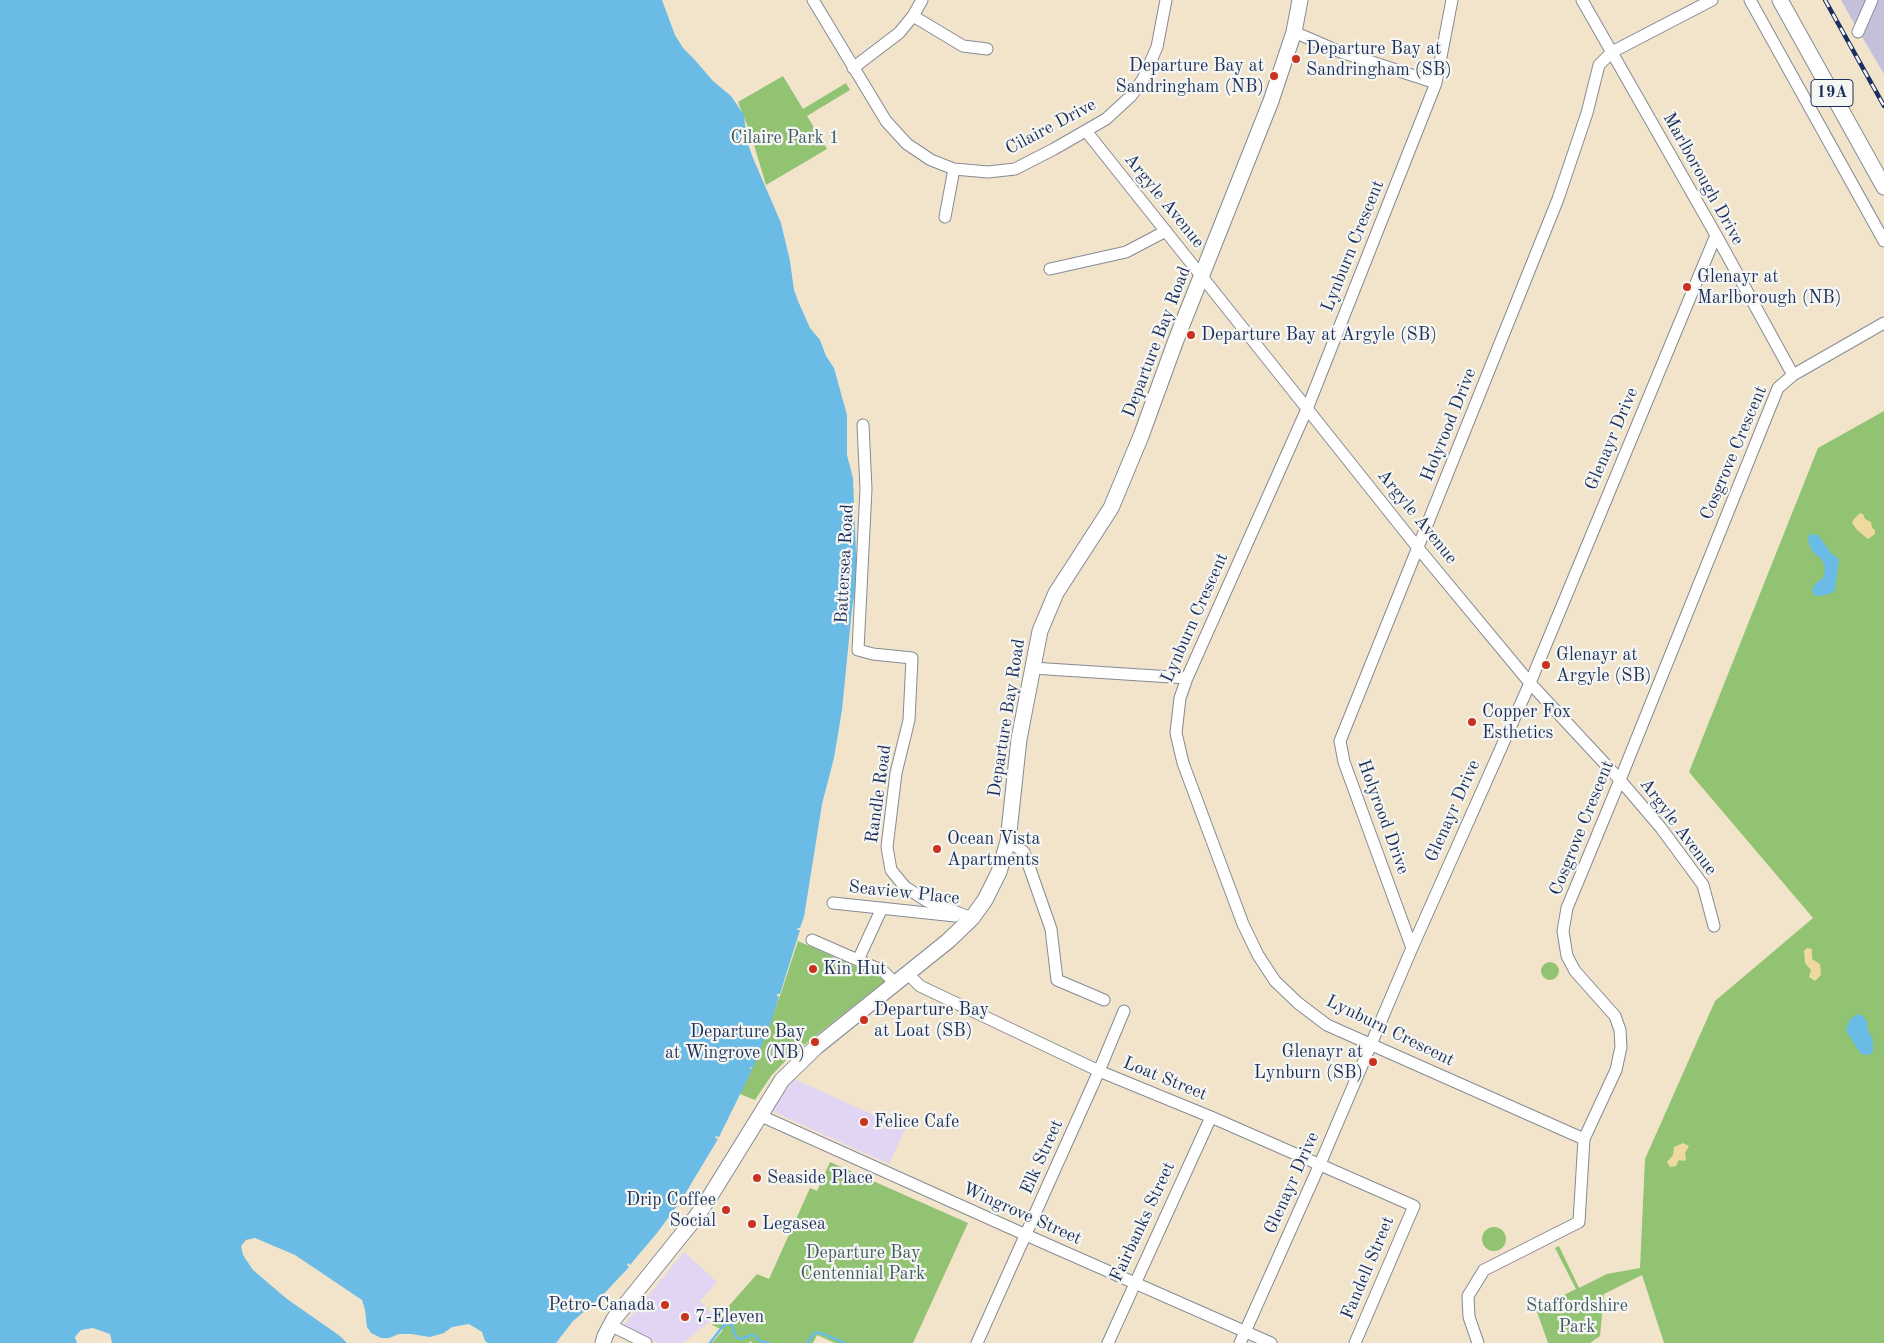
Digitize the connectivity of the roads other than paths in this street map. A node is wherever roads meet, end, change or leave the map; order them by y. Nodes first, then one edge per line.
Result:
1 (813, 0) edge
2 (922, 0) edge
3 (1166, 0) edge
4 (1300, 0) edge
5 (1452, 0) edge
6 (1582, 0) edge
7 (1712, 0) edge
8 (1750, 0) edge
9 (1780, 0) edge
10 (1872, 0) edge
11 (913, 16) junction
12 (1294, 32) junction
13 (1858, 32) dead end
14 (987, 49) dead end
15 (1612, 52) junction
16 (853, 68) junction
17 (1436, 83) junction
18 (1086, 131) junction
19 (954, 169) junction
20 (1884, 187) edge
21 (945, 217) dead end
22 (1166, 231) junction
23 (1716, 236) junction
24 (1884, 241) edge
25 (1050, 269) dead end
26 (1202, 276) junction
27 (1884, 324) edge
28 (1793, 375) junction
29 (1307, 409) junction
30 (863, 425) dead end
31 (1418, 548) junction
32 (912, 658) joint
33 (1032, 668) junction
34 (1187, 678) junction
35 (1530, 683) junction
36 (1620, 780) junction
37 (1008, 841) junction
38 (832, 904) dead end
39 (882, 908) junction
40 (972, 918) junction
41 (1714, 926) dead end
42 (812, 940) dead end
43 (1412, 948) junction
44 (858, 960) junction
45 (908, 974) junction
46 (896, 984) junction
47 (1104, 1000) dead end
48 (1124, 1011) dead end
49 (1371, 1044) junction
50 (1100, 1071) junction
51 (759, 1114) junction
52 (1211, 1116) junction
53 (1584, 1139) junction
54 (1320, 1164) junction
55 (1414, 1206) joint
56 (1026, 1235) junction
57 (1134, 1283) junction
58 (610, 1325) junction
59 (1245, 1331) junction
60 (603, 1343) edge
61 (646, 1343) edge
62 (977, 1343) edge
63 (1108, 1343) edge
64 (1240, 1343) edge
65 (1272, 1343) edge
66 (1355, 1343) edge
67 (1478, 1343) edge

1 - 16 street, Cilaire Drive
2 - 11 street
3 - 18 street, Cilaire Drive
4 - 12 main road, Departure Bay Road
5 - 17 street, Lynburn Crescent
6 - 15 street, Marlborough Drive
7 - 15 street, Holyrood Drive
8 - 24 street
9 - 20 main road, 19A
10 - 13 street
11 - 14 street
11 - 16 street
12 - 17 street
12 - 26 main road, Departure Bay Road
15 - 23 street, Marlborough Drive
15 - 31 street, Holyrood Drive
16 - 19 street, Cilaire Drive
17 - 29 street, Lynburn Crescent
18 - 19 street, Cilaire Drive
18 - 22 street, Argyle Avenue
19 - 21 street
22 - 25 street
22 - 26 street, Argyle Avenue
23 - 28 street, Marlborough Drive
23 - 35 street, Glenayr Drive
26 - 29 street, Argyle Avenue
26 - 33 main road, Departure Bay Road
27 - 28 street, Cosgrove Crescent
28 - 36 street, Cosgrove Crescent
29 - 31 street, Argyle Avenue
29 - 34 street, Lynburn Crescent
30 - 32 street, Battersea Road
31 - 35 street, Argyle Avenue
31 - 43 street, Holyrood Drive
32 - 40 street, Randle Road
33 - 34 street
33 - 37 main road, Departure Bay Road
34 - 49 street, Lynburn Crescent
35 - 36 street, Argyle Avenue
35 - 43 street, Glenayr Drive
36 - 41 street, Argyle Avenue
36 - 53 street, Cosgrove Crescent
37 - 40 main road, Departure Bay Road
37 - 47 street
38 - 39 street, Seaview Place
39 - 40 street, Seaview Place
39 - 44 street
40 - 45 main road, Departure Bay Road
42 - 44 street
43 - 49 street, Glenayr Drive
44 - 46 street
45 - 46 main road, Departure Bay Road
45 - 50 street, Loat Street
46 - 51 main road, Departure Bay Road
48 - 50 street, Elk Street
49 - 53 street, Lynburn Crescent
49 - 54 street, Glenayr Drive
50 - 52 street, Loat Street
50 - 56 street, Elk Street
51 - 56 street, Wingrove Street
51 - 58 main road, Departure Bay Road
52 - 54 street, Loat Street
52 - 57 street, Fairbanks Street
53 - 67 street, Cosgrove Crescent
54 - 55 street, Loat Street
54 - 59 street, Glenayr Drive
55 - 66 street, Fandell Street
56 - 57 street, Wingrove Street
56 - 62 street, Elk Street
57 - 59 street, Wingrove Street
57 - 63 street, Fairbanks Street
58 - 60 main road, Departure Bay Road
58 - 61 street
59 - 64 street, Glenayr Drive
59 - 65 street, Wingrove Street

